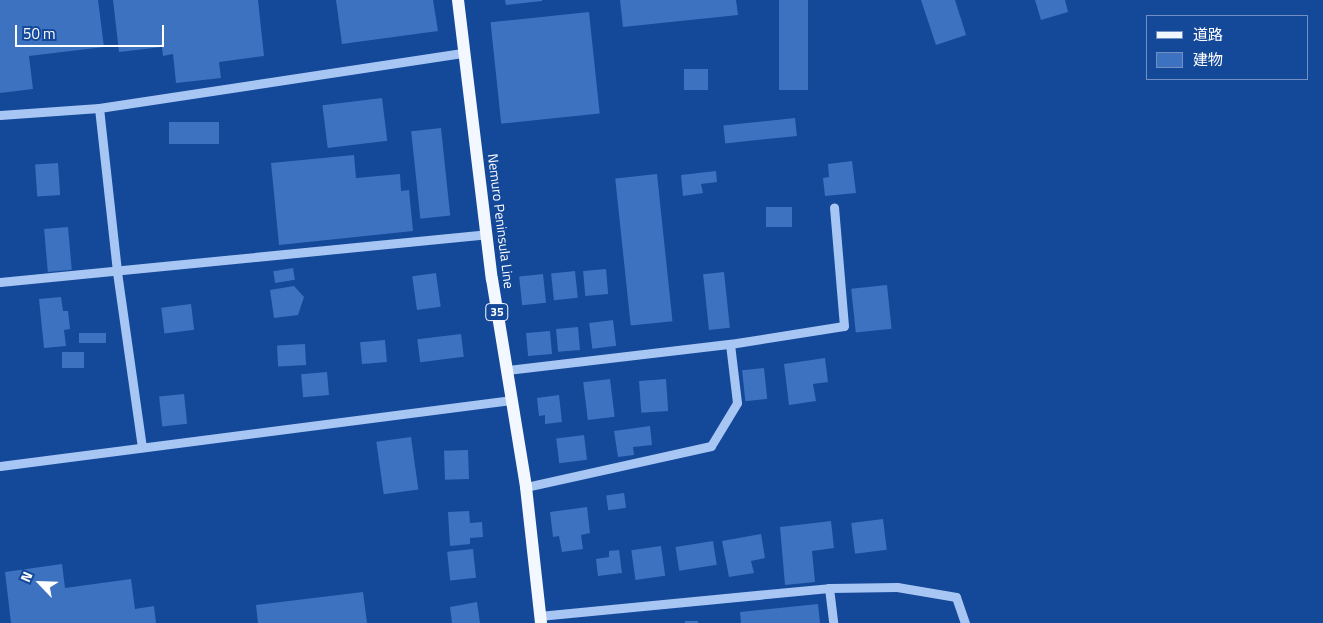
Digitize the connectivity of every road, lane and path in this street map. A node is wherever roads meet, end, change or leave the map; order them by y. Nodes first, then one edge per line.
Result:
1 (458, 0) edge
2 (464, 53) junction
3 (99, 108) junction
4 (0, 116) edge
5 (834, 207) dead end
6 (487, 234) junction
7 (117, 272) junction
8 (0, 282) edge
9 (730, 344) junction
10 (507, 370) junction
11 (512, 400) junction
12 (142, 447) junction
13 (0, 466) edge
14 (526, 487) junction
15 (829, 588) junction
16 (540, 620) edge
17 (832, 623) edge
18 (965, 623) edge

1 - 2 main road, Nemuro Peninsula Line / 35
2 - 3 street
2 - 6 main road, Nemuro Peninsula Line / 35
3 - 4 street
3 - 7 street
5 - 9 street
6 - 7 street
6 - 10 main road, Nemuro Peninsula Line / 35
7 - 8 street
7 - 12 street
9 - 10 street
9 - 14 street
10 - 11 main road, Nemuro Peninsula Line / 35
11 - 12 street
11 - 14 main road, Nemuro Peninsula Line / 35
12 - 13 street
14 - 16 main road, Nemuro Peninsula Line / 35
15 - 16 street
15 - 17 street
15 - 18 street

